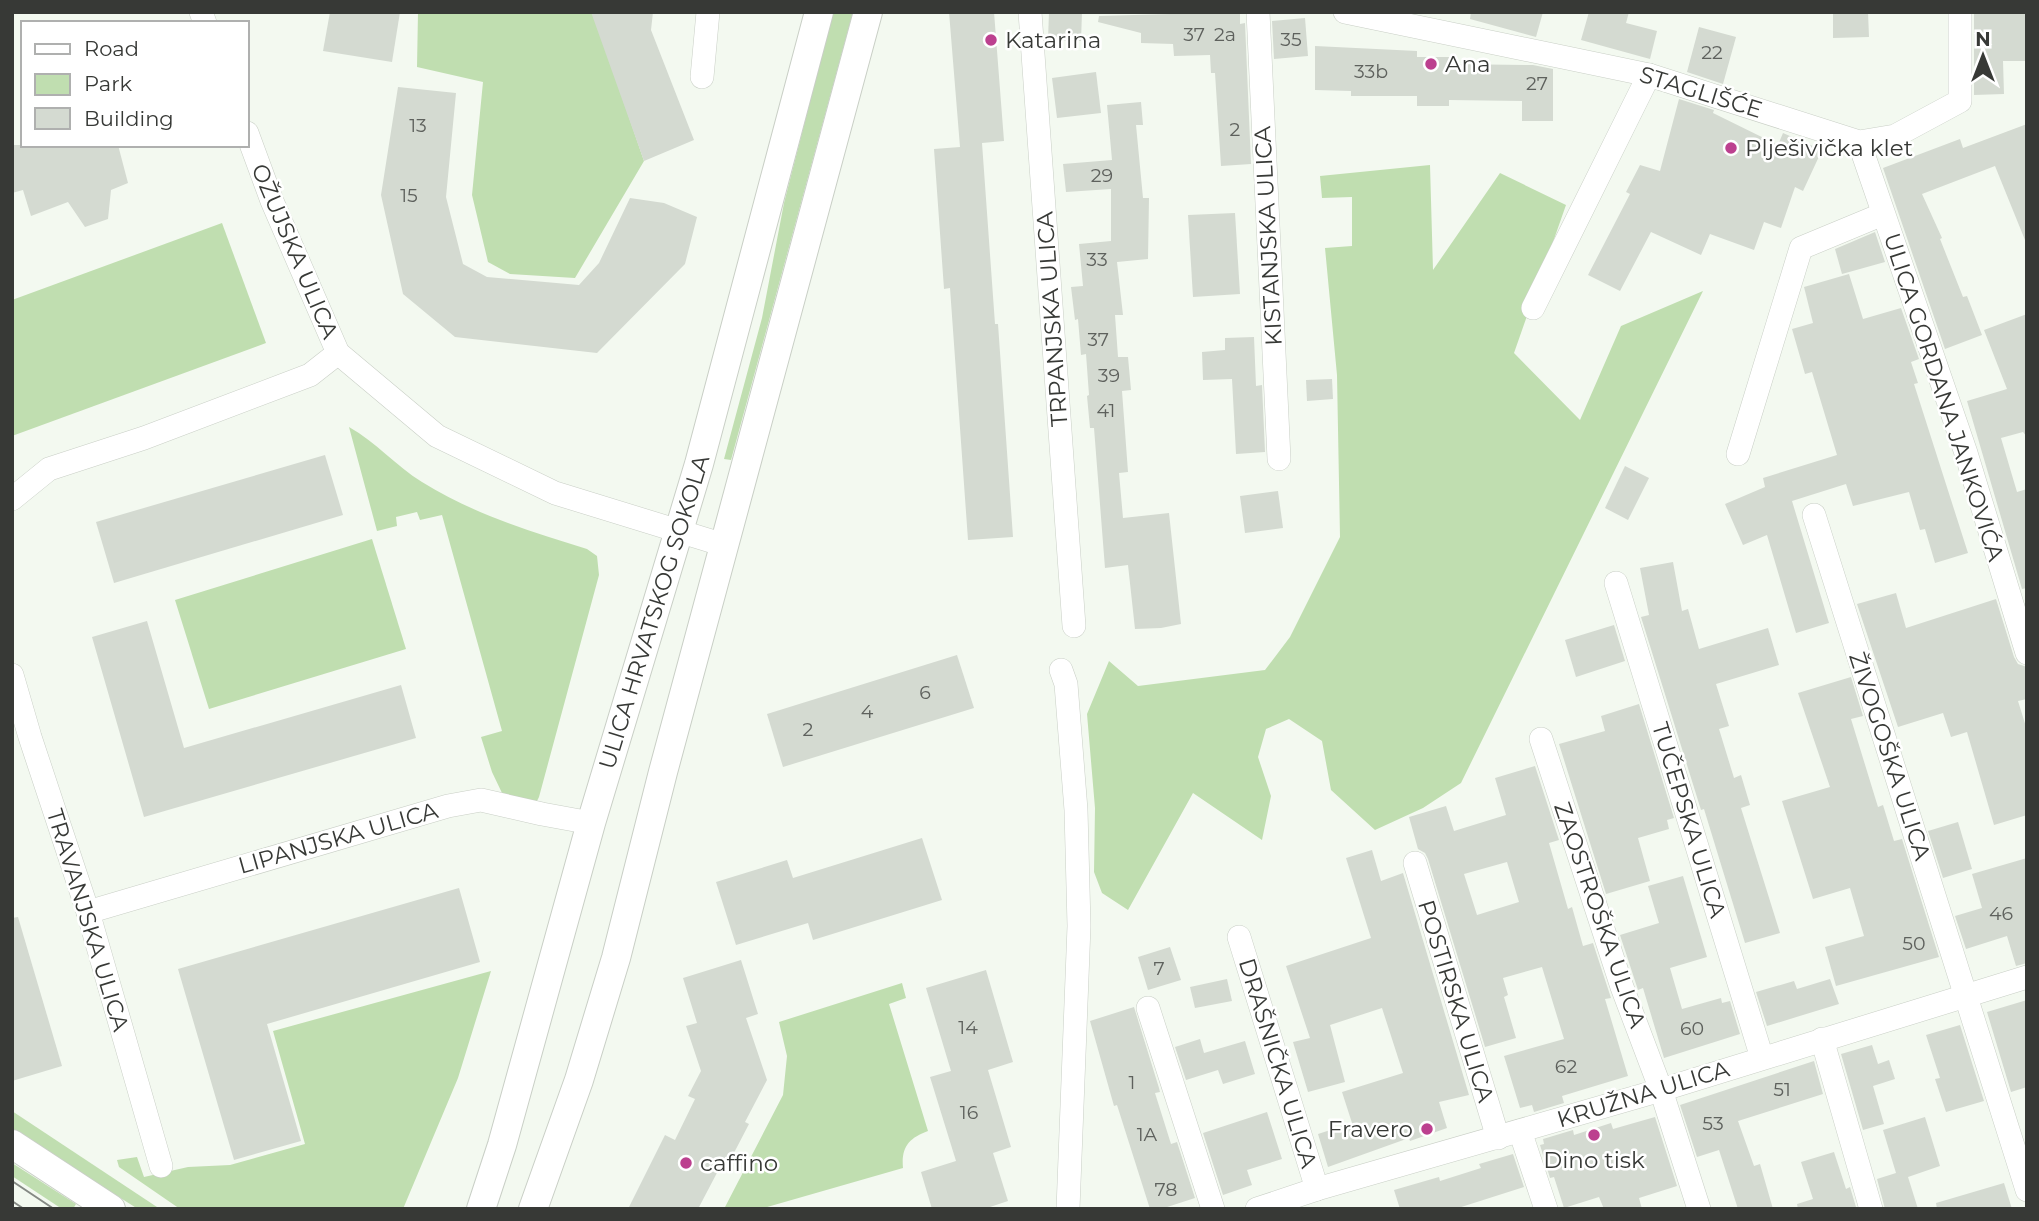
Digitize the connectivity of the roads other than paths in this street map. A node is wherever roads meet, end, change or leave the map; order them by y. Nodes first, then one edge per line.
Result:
1 (708, 12) edge
2 (819, 12) edge
3 (868, 12) edge
4 (1030, 12) edge
5 (1258, 12) edge
6 (1345, 12) edge
7 (1960, 12) edge
8 (1649, 75) junction
9 (702, 77) dead end
10 (248, 136) edge
11 (1859, 142) junction
12 (1883, 214) junction
13 (1533, 308) dead end
14 (338, 353) junction
15 (1738, 454) dead end
16 (1279, 459) dead end
17 (12, 499) edge
18 (1814, 515) dead end
19 (680, 532) junction
20 (724, 545) junction
21 (1616, 583) dead end
22 (1074, 626) dead end
23 (2027, 653) edge
24 (1061, 670) dead end
25 (12, 675) edge
26 (21, 739) edge
27 (1541, 739) dead end
28 (591, 823) junction
29 (1415, 863) dead end
30 (88, 912) junction
31 (1239, 937) dead end
32 (2027, 977) edge
33 (1966, 996) junction
34 (1148, 1008) dead end
35 (1822, 1040) junction
36 (1762, 1058) junction
37 (1661, 1090) junction
38 (1520, 1131) junction
39 (1498, 1138) junction
40 (12, 1144) edge
41 (161, 1166) dead end
42 (1317, 1189) junction
43 (2027, 1190) edge
44 (111, 1209) edge
45 (481, 1209) edge
46 (533, 1209) edge
47 (1068, 1209) edge
48 (1213, 1209) edge
49 (1258, 1209) edge
50 (1546, 1209) edge
51 (1699, 1209) edge
52 (1871, 1209) edge

1 - 9 street
2 - 19 street, ULICA HRVATSKOG SOKOLA
3 - 20 street, ULICA HRVATSKOG SOKOLA
4 - 22 street, TRPANJSKA ULICA
5 - 16 street, KISTANJSKA ULICA
6 - 8 street, STAGLIŠĆE
7 - 11 street, STAGLIŠĆE
8 - 11 street, STAGLIŠĆE
8 - 13 street
10 - 14 street, OŽUJSKA ULICA
11 - 12 street, ULICA GORDANA JANKOVIĆA
12 - 15 street
12 - 23 street, ULICA GORDANA JANKOVIĆA
14 - 17 street
14 - 19 street, OŽUJSKA ULICA
18 - 33 street, ŽIVOGOŠKA ULICA
19 - 20 street, OŽUJSKA ULICA
19 - 28 street, ULICA HRVATSKOG SOKOLA
20 - 46 street, ULICA HRVATSKOG SOKOLA
21 - 36 street, TUČEPSKA ULICA
24 - 47 street
25 - 26 street, TRAVANJSKA ULICA
26 - 30 street, TRAVANJSKA ULICA
27 - 37 street, ZAOSTROŠKA ULICA
28 - 30 street, LIPANJSKA ULICA
28 - 45 street, ULICA HRVATSKOG SOKOLA
29 - 39 street, POSTIRSKA ULICA
30 - 41 street, TRAVANJSKA ULICA
31 - 42 street, DRAŠNIČKA ULICA
32 - 33 street, KRUŽNA ULICA
33 - 35 street, KRUŽNA ULICA
33 - 43 street, ŽIVOGOŠKA ULICA
34 - 48 street
35 - 36 street, KRUŽNA ULICA
35 - 52 street
36 - 37 street, KRUŽNA ULICA
37 - 38 street, KRUŽNA ULICA
37 - 51 street, ZAOSTROŠKA ULICA
38 - 39 street, KRUŽNA ULICA
38 - 50 street
39 - 42 street, KRUŽNA ULICA
40 - 44 street
42 - 49 street, KRUŽNA ULICA

